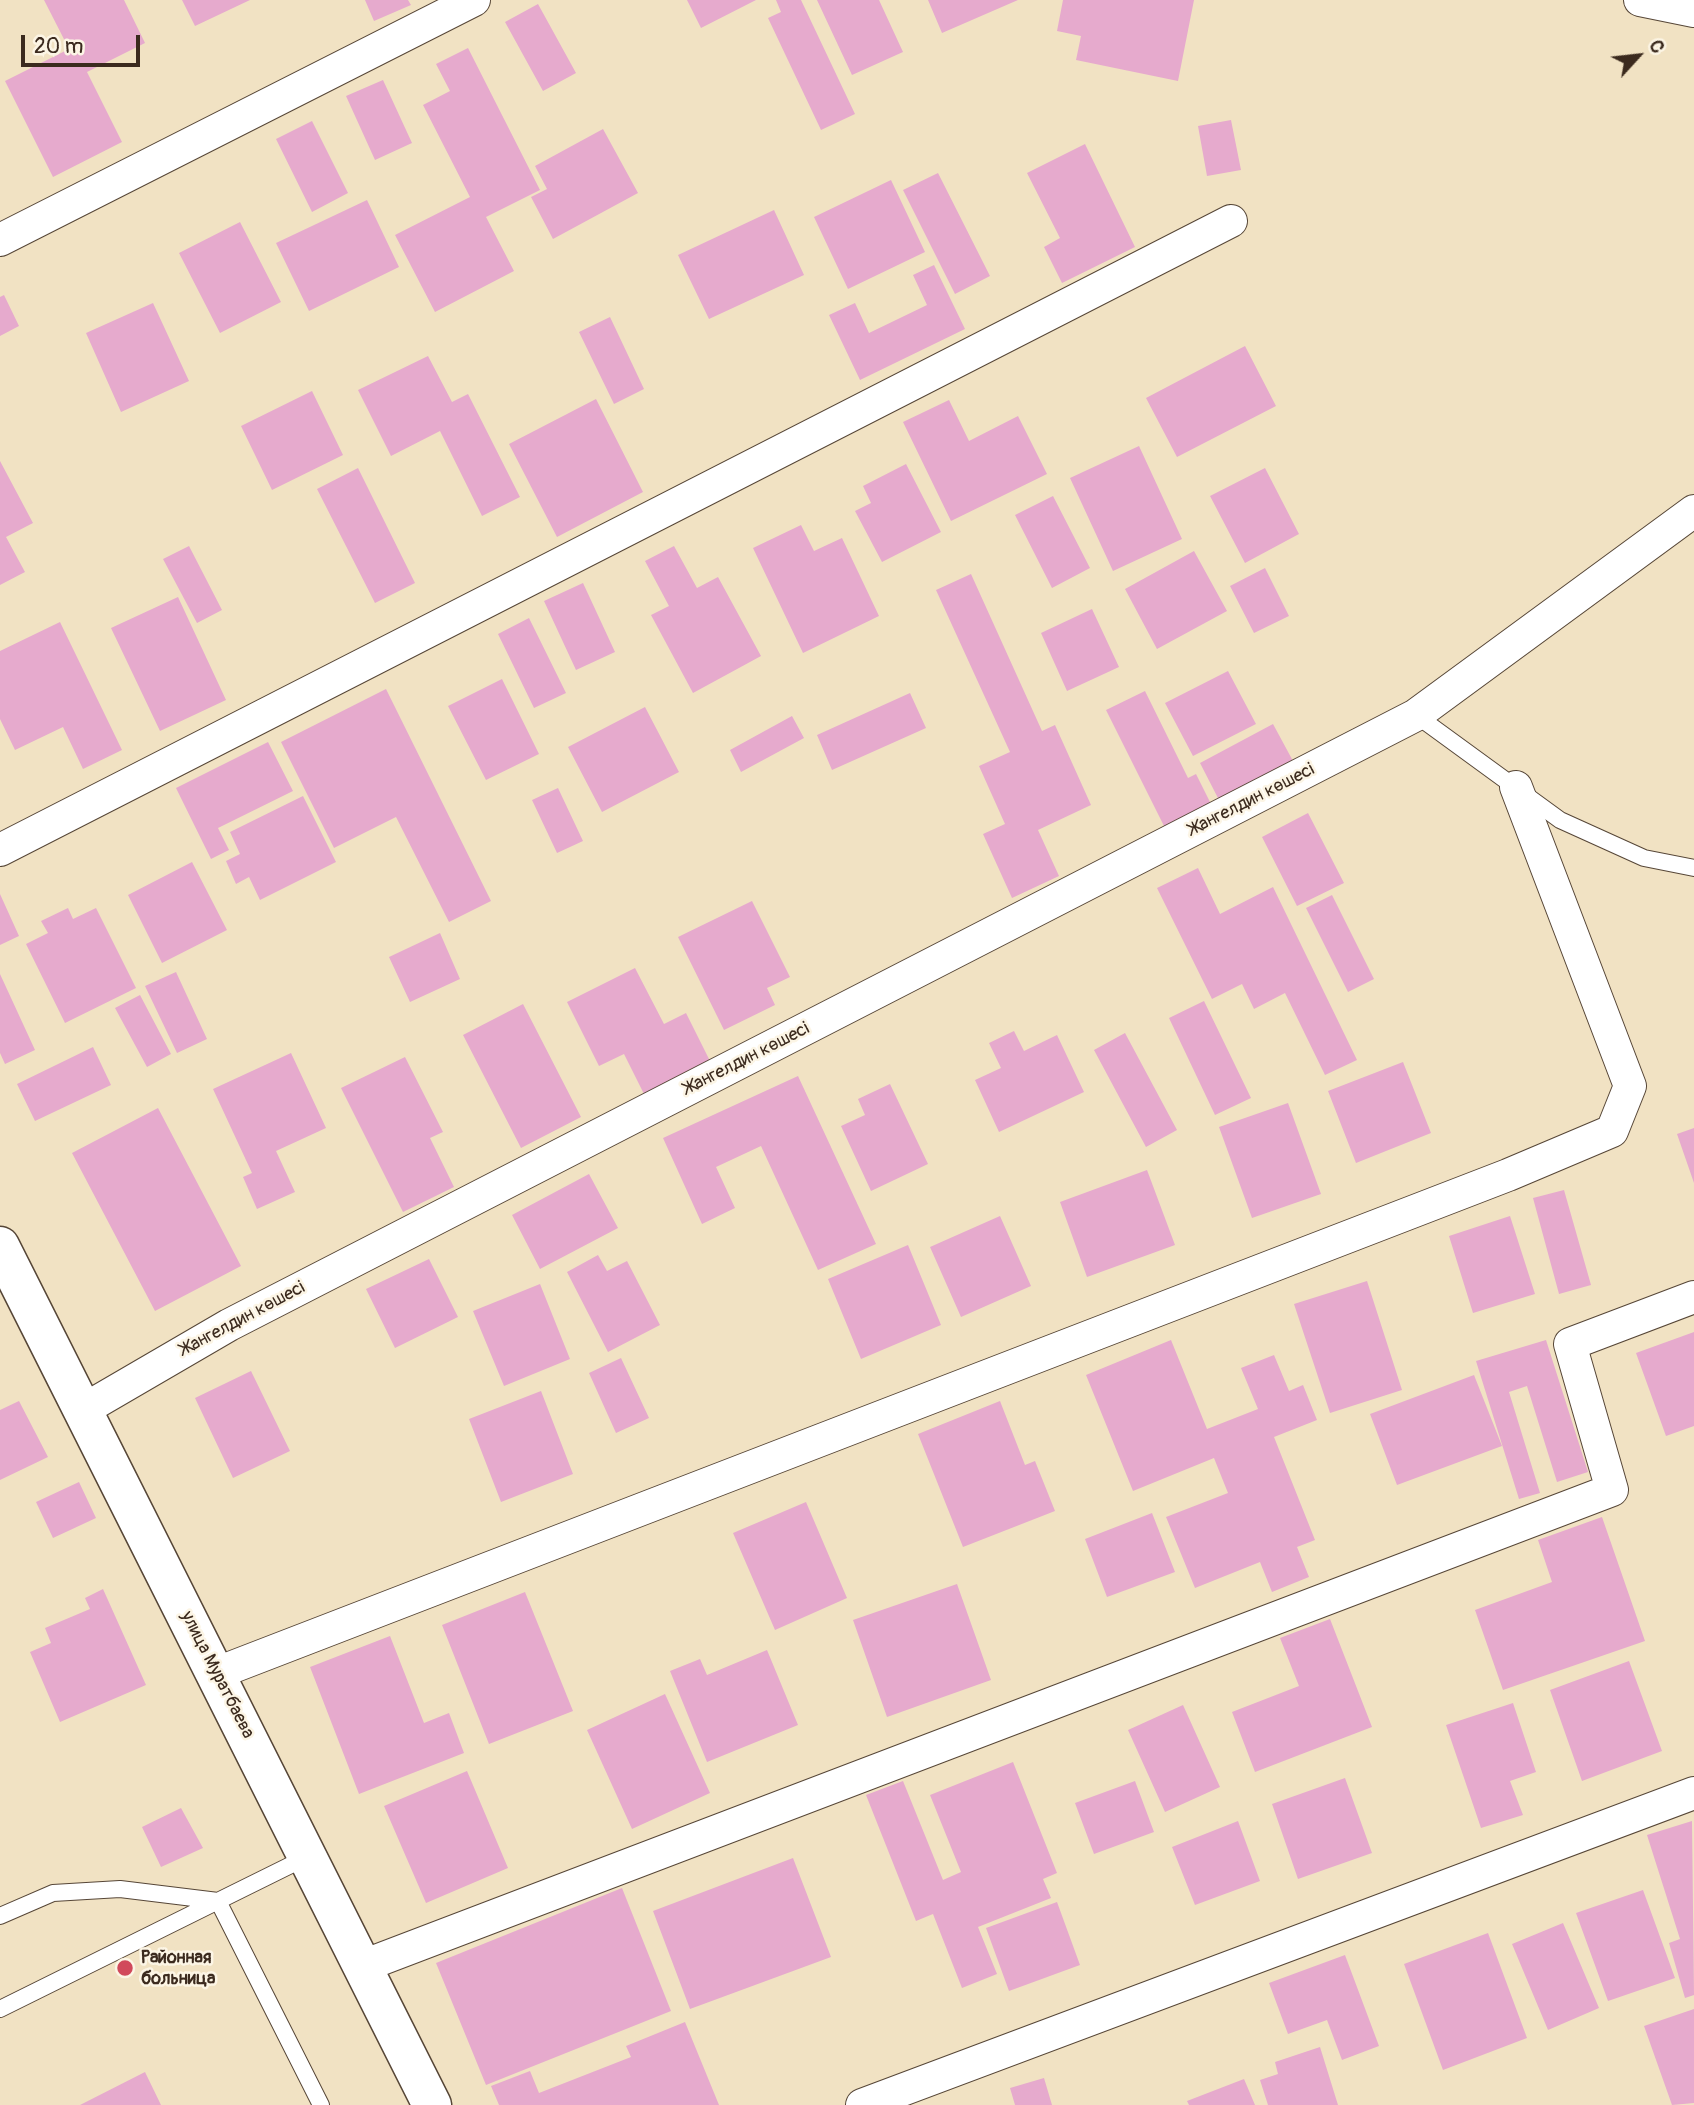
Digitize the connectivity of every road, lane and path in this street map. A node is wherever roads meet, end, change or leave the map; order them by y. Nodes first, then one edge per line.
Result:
1 (474, 0) edge
2 (1640, 0) edge
3 (1688, 6) edge
4 (1231, 221) dead end
5 (0, 240) edge
6 (1694, 511) edge
7 (1416, 715) junction
8 (1516, 787) junction
9 (0, 850) edge
10 (1694, 869) edge
11 (0, 1246) edge
12 (1694, 1297) edge
13 (83, 1410) junction
14 (217, 1673) junction
15 (1694, 1793) edge
16 (307, 1857) junction
17 (218, 1901) junction
18 (0, 1916) edge
19 (363, 1966) junction
20 (0, 2009) edge
21 (321, 2105) edge
22 (432, 2105) edge
23 (862, 2105) edge

1 - 5 street
2 - 3 street
4 - 9 street
6 - 7 street, Жангелдин көшесі
7 - 8 lane
7 - 13 street, Жангелдин көшесі
8 - 10 lane
8 - 14 street
11 - 13 street, улица Муратбаева
12 - 19 street
13 - 14 street, улица Муратбаева
14 - 16 street, улица Муратбаева
15 - 23 street
16 - 17 lane
16 - 19 street, улица Муратбаева
17 - 18 lane
17 - 20 lane
17 - 21 lane
19 - 22 street, улица Муратбаева

